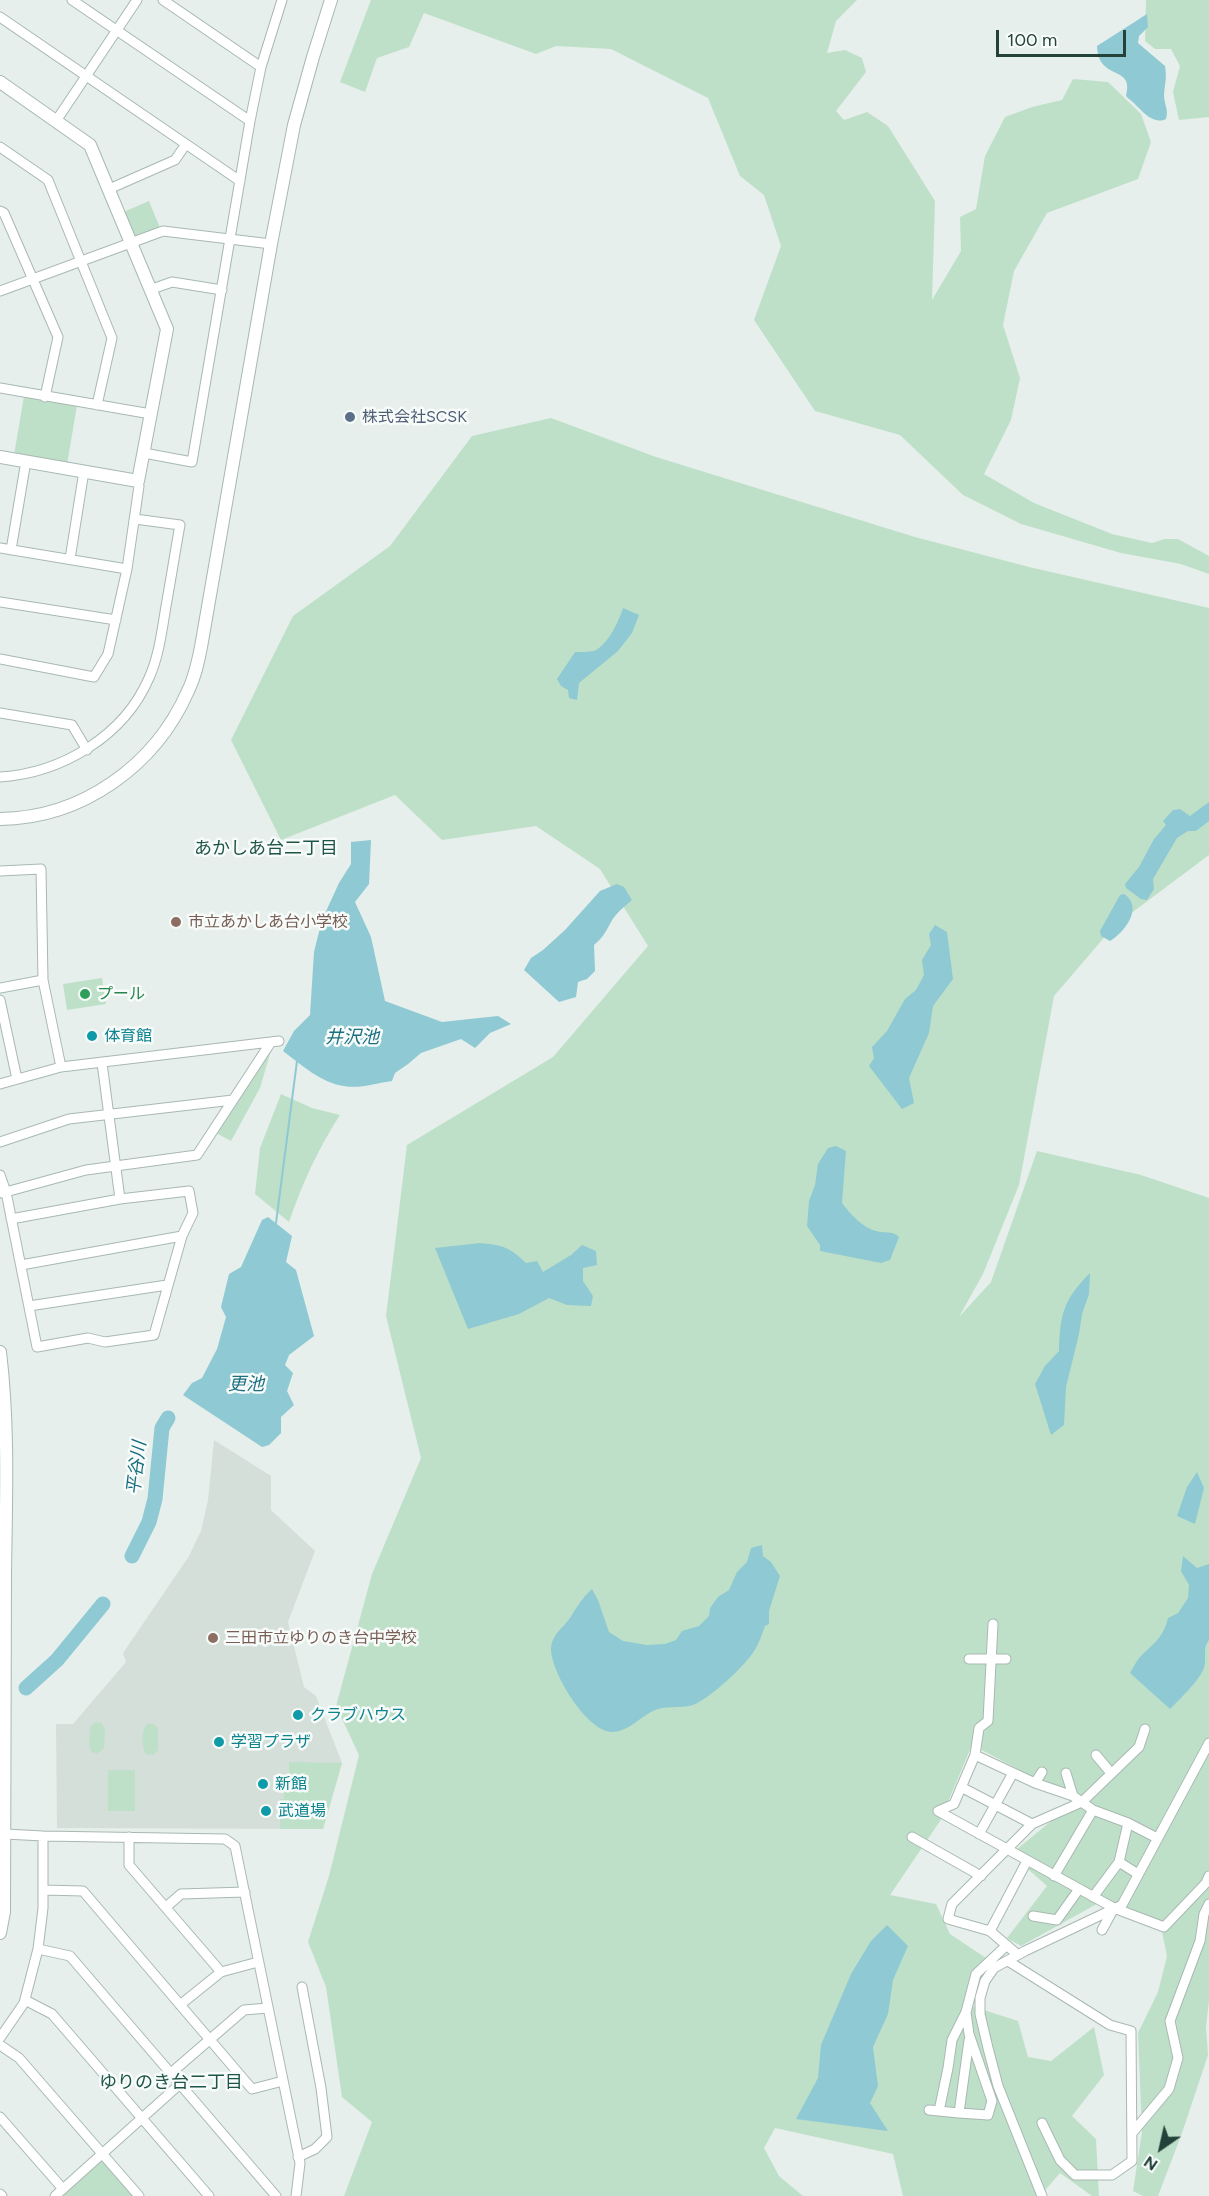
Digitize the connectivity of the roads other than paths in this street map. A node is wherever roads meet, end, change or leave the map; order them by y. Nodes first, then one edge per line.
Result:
1 (72, 0) edge
2 (137, 0) edge
3 (163, 0) edge
4 (282, 0) edge
5 (331, 0) edge
6 (0, 17) edge
7 (117, 31) junction
8 (261, 67) junction
9 (86, 75) junction
10 (0, 82) edge
11 (56, 122) junction
12 (250, 122) junction
13 (186, 144) junction
14 (0, 147) edge
15 (240, 181) junction
16 (109, 189) junction
17 (0, 211) edge
18 (230, 239) junction
19 (132, 243) junction
20 (271, 244) junction
21 (81, 261) junction
22 (33, 279) junction
23 (152, 289) junction
24 (222, 290) junction
25 (0, 291) edge
26 (0, 388) edge
27 (45, 396) junction
28 (97, 405) junction
29 (151, 414) junction
30 (144, 453) junction
31 (0, 457) edge
32 (26, 461) junction
33 (84, 471) junction
34 (138, 481) junction
35 (135, 519) junction
36 (0, 548) edge
37 (11, 550) junction
38 (70, 559) junction
39 (127, 569) junction
40 (0, 602) edge
41 (116, 620) junction
42 (0, 659) edge
43 (0, 713) edge
44 (87, 750) junction
45 (0, 777) edge
46 (0, 819) edge
47 (0, 871) edge
48 (43, 980) junction
49 (0, 987) edge
50 (0, 1000) edge
51 (102, 1063) junction
52 (61, 1067) junction
53 (17, 1079) junction
54 (0, 1084) edge
55 (234, 1100) junction
56 (108, 1114) junction
57 (0, 1142) edge
58 (116, 1167) junction
59 (0, 1174) edge
60 (3, 1193) edge
61 (120, 1199) junction
62 (12, 1219) junction
63 (182, 1236) junction
64 (21, 1265) junction
65 (167, 1285) junction
66 (29, 1306) junction
67 (0, 1352) edge
68 (2, 1394) edge
69 (993, 1624) dead end
70 (3, 1644) edge
71 (992, 1658) junction
72 (969, 1659) dead end
73 (1006, 1659) dead end
74 (1145, 1729) dead end
75 (1209, 1743) edge
76 (975, 1755) junction
77 (1096, 1755) dead end
78 (1042, 1772) dead end
79 (1013, 1773) junction
80 (1066, 1773) dead end
81 (1111, 1773) junction
82 (1035, 1783) junction
83 (961, 1787) junction
84 (1073, 1796) junction
85 (1082, 1802) junction
86 (996, 1805) junction
87 (1093, 1810) junction
88 (1128, 1823) junction
89 (1032, 1824) junction
90 (5, 1834) junction
91 (979, 1834) junction
92 (42, 1836) junction
93 (129, 1837) junction
94 (912, 1837) dead end
95 (1157, 1838) junction
96 (1008, 1850) junction
97 (1027, 1861) junction
98 (1119, 1862) junction
99 (1138, 1874) junction
100 (981, 1876) junction
101 (1054, 1876) junction
102 (1209, 1876) edge
103 (1079, 1889) junction
104 (44, 1890) junction
105 (245, 1892) junction
106 (1093, 1897) junction
107 (1209, 1904) edge
108 (166, 1907) junction
109 (1114, 1908) junction
110 (1033, 1916) dead end
111 (1102, 1930) dead end
112 (990, 1931) junction
113 (0, 1933) edge
114 (1007, 1945) junction
115 (38, 1949) junction
116 (1018, 1955) junction
117 (1008, 1961) junction
118 (258, 1962) junction
119 (221, 1972) junction
120 (302, 1988) dead end
121 (25, 2000) junction
122 (180, 2005) junction
123 (268, 2007) junction
124 (966, 2012) junction
125 (969, 2034) junction
126 (0, 2038) edge
127 (209, 2039) junction
128 (0, 2046) edge
129 (171, 2073) junction
130 (965, 2076) junction
131 (984, 2080) junction
132 (283, 2081) junction
133 (180, 2084) junction
134 (959, 2113) junction
135 (0, 2117) edge
136 (141, 2119) junction
137 (1042, 2122) dead end
138 (1132, 2133) junction
139 (103, 2155) junction
140 (298, 2157) junction
141 (63, 2189) junction
142 (136, 2195) edge
143 (54, 2196) edge
144 (209, 2196) edge
145 (276, 2196) edge
146 (296, 2196) edge
147 (1042, 2196) edge

1 - 7 street
2 - 7 street
3 - 8 street
4 - 8 street
5 - 20 street
6 - 9 street
7 - 9 street
7 - 12 street
8 - 12 street
9 - 11 street
9 - 13 street
10 - 11 street
11 - 16 street
12 - 15 street
13 - 15 street
13 - 16 street
14 - 21 street
15 - 18 street
16 - 19 street
17 - 22 street
18 - 19 street
18 - 20 street
18 - 24 street
19 - 21 street
19 - 23 street
20 - 46 street
21 - 22 street
21 - 28 street
22 - 25 street
22 - 27 street
23 - 24 street
23 - 29 street
24 - 30 street
26 - 27 street
27 - 28 street
28 - 29 street
29 - 30 street
30 - 34 street
31 - 32 street
32 - 33 street
32 - 37 street
33 - 34 street
33 - 38 street
34 - 35 street
35 - 39 street
35 - 44 street
36 - 37 street
37 - 38 street
38 - 39 street
39 - 41 street
40 - 41 street
41 - 42 street
43 - 44 street
44 - 45 street
47 - 48 street
48 - 49 street
48 - 52 street
50 - 53 street
51 - 52 street
51 - 55 street
51 - 56 street
52 - 53 street
53 - 54 street
55 - 56 street
55 - 58 street
56 - 57 street
56 - 58 street
58 - 60 street
58 - 61 street
59 - 60 street
60 - 62 street
61 - 62 street
61 - 63 street
62 - 64 street
63 - 64 street
63 - 65 street
64 - 66 street
65 - 66 street
65 - 66 street
67 - 68 street
68 - 70 street
69 - 71 street
70 - 90 street
71 - 72 street
71 - 73 street
71 - 76 street
74 - 81 street
75 - 95 street
76 - 79 street
76 - 83 street
77 - 81 street
78 - 82 street
79 - 82 street
79 - 86 street
80 - 84 street
81 - 85 street
82 - 84 street
83 - 86 street
83 - 91 street
84 - 85 street
85 - 87 street
85 - 89 street
86 - 89 street
86 - 91 street
87 - 88 street
87 - 101 street
88 - 95 street
88 - 98 street
89 - 96 street
90 - 92 street
90 - 113 street
91 - 96 street
92 - 93 street
92 - 104 street
93 - 105 street
93 - 108 street
94 - 100 street
95 - 99 street
96 - 97 street
96 - 100 street
97 - 101 street
97 - 112 street
98 - 99 street
98 - 106 street
99 - 109 street
100 - 112 street
101 - 103 street
102 - 109 street
103 - 106 street
103 - 110 street
104 - 115 street
104 - 122 street
105 - 108 street
105 - 118 street
106 - 109 street
107 - 138 street
108 - 119 street
109 - 111 street
109 - 116 street
112 - 114 street
114 - 116 street
114 - 124 street
115 - 121 street
115 - 129 street
116 - 117 street
117 - 138 street
117 - 147 street
118 - 119 street
118 - 123 street
119 - 122 street
120 - 140 street
121 - 126 street
121 - 136 street
122 - 127 street
123 - 127 street
123 - 132 street
124 - 125 street
124 - 134 street
125 - 130 street
125 - 131 street
127 - 129 street
127 - 132 street
128 - 139 street
129 - 133 street
130 - 131 street
130 - 134 street
131 - 134 street
132 - 140 street
133 - 136 street
133 - 145 street
135 - 141 street
136 - 139 street
136 - 144 street
137 - 138 street
139 - 141 street
139 - 142 street
140 - 146 street
141 - 143 street

